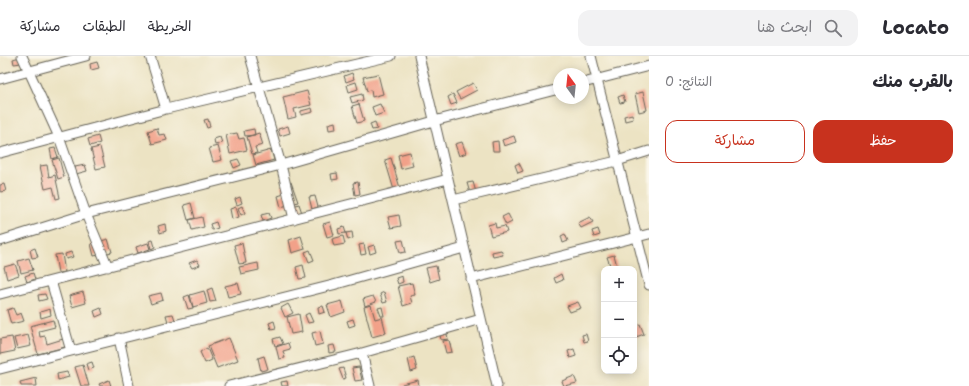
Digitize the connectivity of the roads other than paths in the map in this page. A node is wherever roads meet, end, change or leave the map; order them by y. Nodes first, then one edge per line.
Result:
1 (22, 56) edge
2 (86, 56) edge
3 (150, 56) edge
4 (250, 56) edge
5 (391, 56) edge
6 (419, 56) edge
7 (591, 56) edge
8 (649, 66) edge
9 (29, 72) junction
10 (0, 80) edge
11 (597, 80) junction
12 (589, 82) edge
13 (258, 86) junction
14 (553, 91) edge
15 (166, 109) junction
16 (434, 121) junction
17 (59, 137) junction
18 (649, 151) edge
19 (0, 153) edge
20 (618, 160) junction
21 (281, 166) junction
22 (448, 179) junction
23 (453, 200) junction
24 (86, 214) junction
25 (294, 219) junction
26 (649, 234) edge
27 (637, 238) junction
28 (0, 241) edge
29 (464, 248) junction
30 (108, 267) junction
31 (472, 279) junction
32 (51, 281) junction
33 (649, 285) edge
34 (0, 294) edge
35 (481, 319) junction
36 (119, 338) junction
37 (71, 351) junction
38 (362, 353) junction
39 (0, 369) edge
40 (129, 386) edge
41 (229, 386) edge
42 (370, 386) edge
43 (497, 386) edge

1 - 9 street
2 - 9 street
3 - 15 street
4 - 13 street
5 - 13 street
6 - 16 street
7 - 11 street
8 - 11 street
9 - 10 street
9 - 17 street
11 - 12 street
11 - 20 street
13 - 15 street
13 - 21 street
14 - 16 street
15 - 17 street
16 - 21 street
16 - 22 street
17 - 19 street
17 - 24 street
18 - 20 street
20 - 23 street
20 - 27 street
21 - 24 street
21 - 25 street
22 - 23 street
22 - 25 street
23 - 29 street
24 - 28 street
24 - 30 street
25 - 30 street
26 - 27 street
27 - 31 street
27 - 33 street
29 - 31 street
29 - 36 street
30 - 32 street
31 - 35 street
32 - 34 street
32 - 37 street
35 - 38 street
35 - 43 street
36 - 37 street
36 - 40 street
37 - 39 street
38 - 41 street
38 - 42 street

